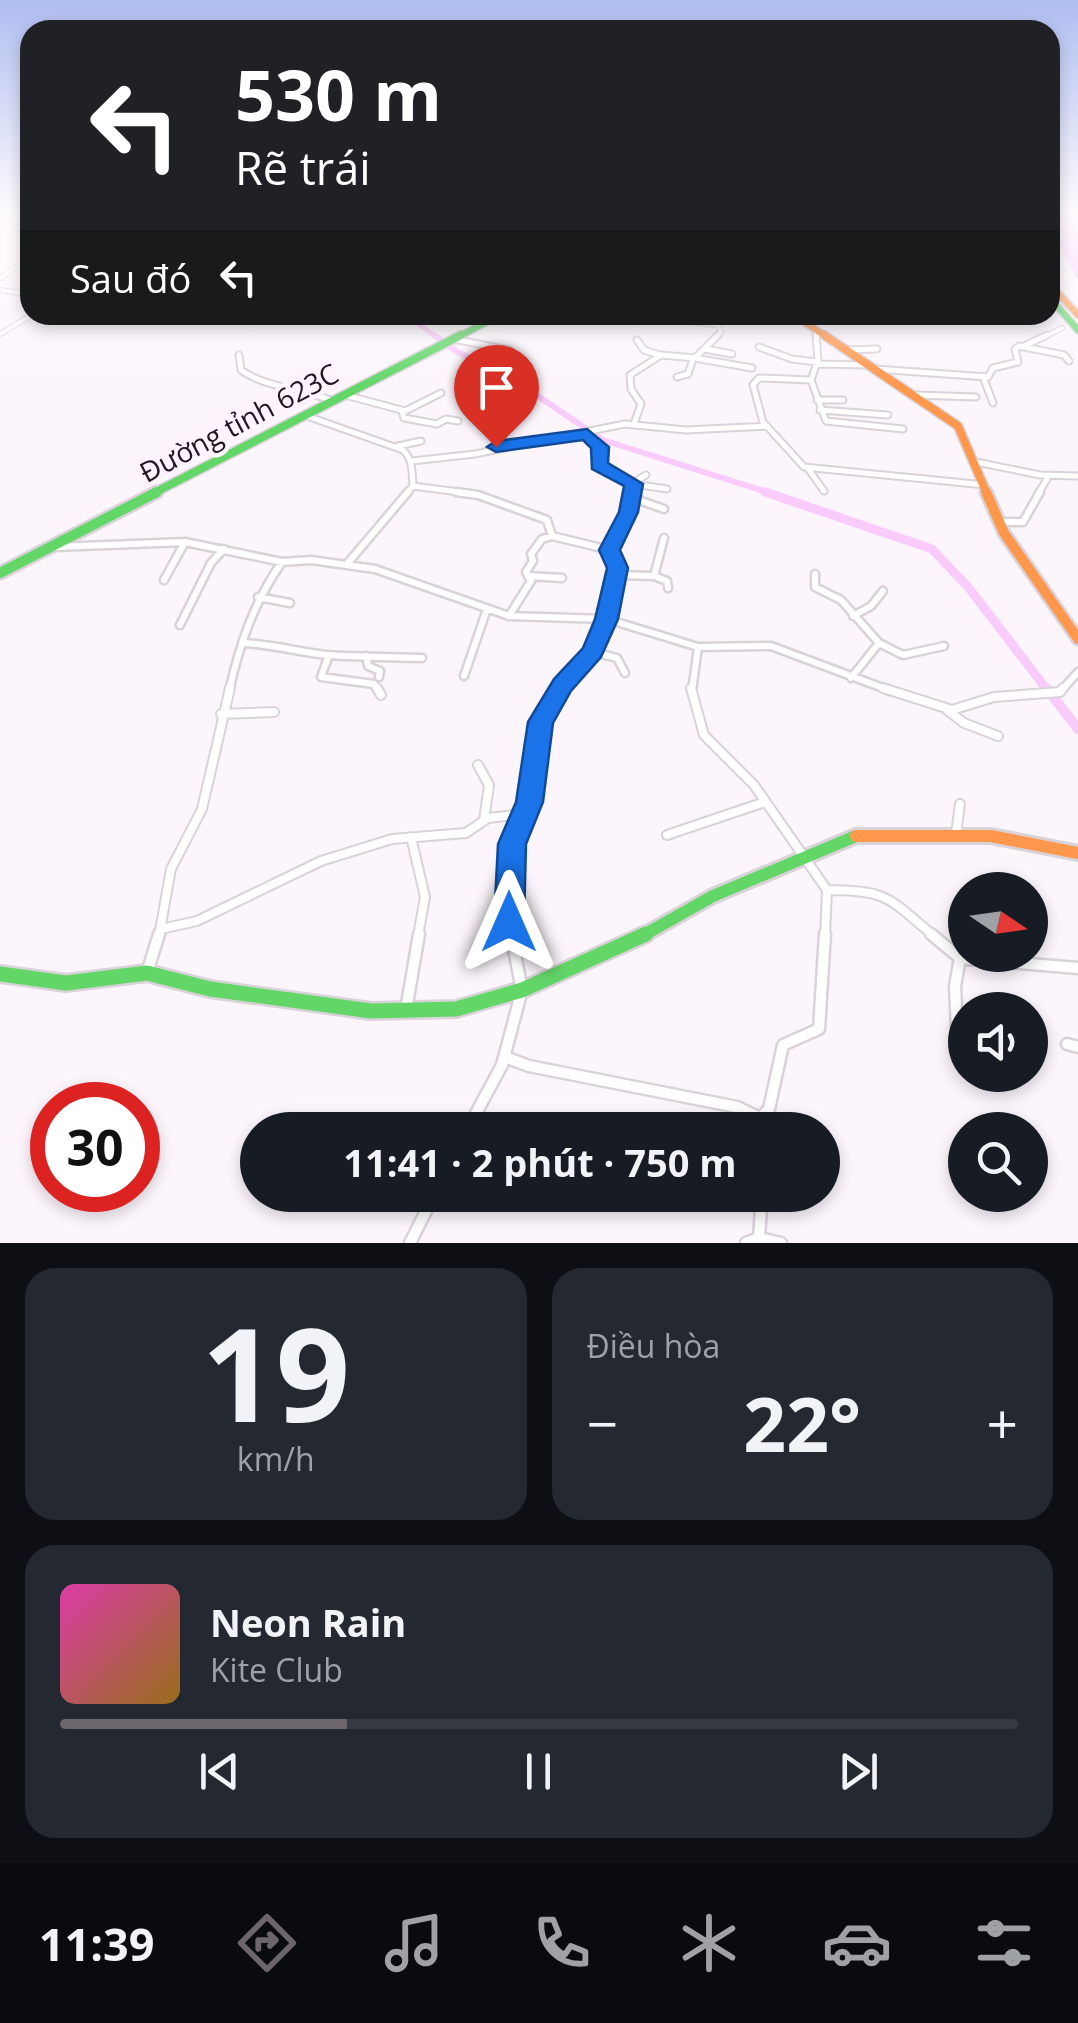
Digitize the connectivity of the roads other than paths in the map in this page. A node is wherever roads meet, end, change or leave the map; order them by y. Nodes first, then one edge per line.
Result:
1 (1060, 295) edge
2 (1060, 309) edge
3 (1078, 316) edge
4 (481, 325) edge
5 (719, 325) edge
6 (809, 325) edge
7 (1062, 328) dead end
8 (816, 330) junction
9 (1078, 330) edge
10 (637, 340) dead end
11 (448, 342) junction
12 (496, 343) dead end
13 (777, 344) dead end
14 (1024, 346) junction
15 (487, 348) junction
16 (759, 348) dead end
17 (705, 349) junction
18 (877, 349) dead end
19 (510, 350) dead end
20 (847, 350) junction
21 (480, 354) dead end
22 (732, 354) dead end
23 (240, 355) dead end
24 (660, 355) junction
25 (787, 355) junction
26 (694, 358) junction
27 (1069, 361) dead end
28 (817, 363) junction
29 (873, 367) junction
30 (752, 368) dead end
31 (677, 377) dead end
32 (983, 377) junction
33 (811, 380) junction
34 (342, 393) junction
35 (441, 393) dead end
36 (916, 395) junction
37 (976, 397) dead end
38 (330, 400) junction
39 (817, 400) junction
40 (843, 400) dead end
41 (993, 403) dead end
42 (885, 407) dead end
43 (410, 408) junction
44 (423, 410) dead end
45 (820, 410) junction
46 (402, 412) junction
47 (303, 415) junction
48 (888, 415) junction
49 (458, 420) dead end
50 (634, 424) junction
51 (768, 426) junction
52 (894, 428) junction
53 (903, 429) dead end
54 (590, 433) junction
55 (421, 441) dead end
56 (398, 446) junction
57 (463, 455) junction
58 (412, 461) junction
59 (976, 462) junction
60 (461, 468) dead end
61 (808, 469) junction
62 (646, 474) dead end
63 (1078, 476) edge
64 (1047, 479) junction
65 (633, 483) junction
66 (985, 484) junction
67 (413, 486) junction
68 (667, 489) dead end
69 (824, 491) dead end
70 (634, 498) junction
71 (664, 509) dead end
72 (1000, 522) junction
73 (552, 536) junction
74 (664, 538) dead end
75 (185, 542) junction
76 (48, 548) junction
77 (225, 548) junction
78 (610, 550) junction
79 (282, 562) junction
80 (346, 565) junction
81 (0, 572) edge
82 (814, 574) dead end
83 (616, 575) junction
84 (528, 576) junction
85 (654, 576) junction
86 (562, 578) dead end
87 (164, 580) dead end
88 (668, 588) dead end
89 (883, 591) dead end
90 (258, 597) junction
91 (290, 603) dead end
92 (487, 608) junction
93 (509, 616) junction
94 (852, 616) junction
95 (606, 619) junction
96 (180, 625) dead end
97 (1078, 639) edge
98 (879, 642) junction
99 (242, 643) junction
100 (944, 646) dead end
101 (698, 647) junction
102 (593, 652) junction
103 (330, 655) junction
104 (366, 656) junction
105 (422, 658) dead end
106 (1078, 672) edge
107 (626, 673) dead end
108 (464, 676) dead end
109 (379, 677) dead end
110 (851, 678) junction
111 (382, 695) dead end
112 (945, 708) junction
113 (274, 712) dead end
114 (221, 714) junction
115 (998, 736) dead end
116 (478, 764) dead end
117 (766, 802) junction
118 (960, 804) dead end
119 (523, 814) junction
120 (484, 820) junction
121 (956, 834) junction
122 (668, 835) dead end
123 (411, 836) junction
124 (1078, 853) edge
125 (806, 855) junction
126 (828, 890) junction
127 (161, 929) junction
128 (948, 948) edge
129 (1048, 965) edge
130 (1078, 968) edge
131 (147, 973) junction
132 (0, 974) edge
133 (522, 990) junction
134 (406, 1012) junction
135 (505, 1057) junction
136 (476, 1112) edge
137 (748, 1112) edge
138 (765, 1112) edge
139 (426, 1212) edge
140 (761, 1212) edge
141 (759, 1238) junction
142 (410, 1243) edge
143 (746, 1243) edge
144 (781, 1243) edge

1 - 3 street
2 - 9 street
4 - 11 street, Đường tỉnh 623C
5 - 17 street
6 - 8 street
7 - 14 street
8 - 20 street
8 - 28 street
10 - 24 street
11 - 15 street
11 - 34 street, Đường tỉnh 623C
12 - 15 street
13 - 25 street
14 - 27 street
14 - 32 street
15 - 19 street
15 - 21 street
16 - 25 street
17 - 22 street
17 - 26 street
18 - 20 street
20 - 29 street
23 - 38 street
24 - 26 street
24 - 50 street
25 - 28 street
26 - 30 street
26 - 31 street
28 - 29 street
28 - 33 street
29 - 32 street
29 - 36 street
32 - 41 street
33 - 39 street
33 - 51 street
34 - 38 street, Đường tỉnh 623C
34 - 46 street
35 - 43 street
36 - 37 street
36 - 59 street
38 - 47 street, Đường tỉnh 623C
39 - 40 street
39 - 45 street
42 - 48 street
43 - 44 street
43 - 46 street
45 - 48 street
45 - 52 street
46 - 49 street
47 - 56 street
47 - 76 street, Đường tỉnh 623C
48 - 52 street
50 - 51 street
50 - 54 street
51 - 61 street
52 - 53 street
54 - 57 street
54 - 65 street
55 - 56 street
56 - 58 street
57 - 58 street
57 - 60 street
58 - 67 street
59 - 64 street
59 - 66 street
61 - 66 street
61 - 69 street
62 - 65 street
63 - 64 street
64 - 72 street
65 - 68 street
65 - 70 street
66 - 72 street
67 - 73 street
67 - 80 street
70 - 71 street
70 - 78 street
72 - 97 street
73 - 78 street
73 - 84 street
74 - 85 street
75 - 76 street
75 - 77 street
75 - 87 street
76 - 81 street, Đường tỉnh 623C
77 - 79 street
77 - 96 street
78 - 83 street
79 - 80 street
79 - 90 street
80 - 92 street
82 - 94 street
83 - 85 street
83 - 95 street
84 - 86 street
84 - 93 street
85 - 88 street
89 - 94 street
90 - 91 street
90 - 99 street
92 - 93 street
92 - 108 street
93 - 95 street
94 - 98 street
95 - 101 street
95 - 102 street
98 - 100 street
98 - 110 street
99 - 103 street
99 - 114 street
101 - 110 street
101 - 117 street
102 - 107 street
102 - 119 street
103 - 104 street
103 - 111 street
104 - 105 street
104 - 109 street
106 - 112 street
110 - 112 street
112 - 115 street
113 - 114 street
114 - 127 street
116 - 120 street
117 - 122 street
117 - 125 street
118 - 121 street
119 - 120 street
119 - 133 street
120 - 123 street
121 - 124 street
121 - 125 street
123 - 127 street
123 - 134 street
125 - 126 street
125 - 133 street
126 - 128 street
126 - 138 street
127 - 131 street
129 - 130 street
131 - 132 street
131 - 134 street
133 - 134 street
133 - 135 street
135 - 136 street
135 - 137 street
139 - 142 street
140 - 141 street
141 - 143 street
141 - 144 street

